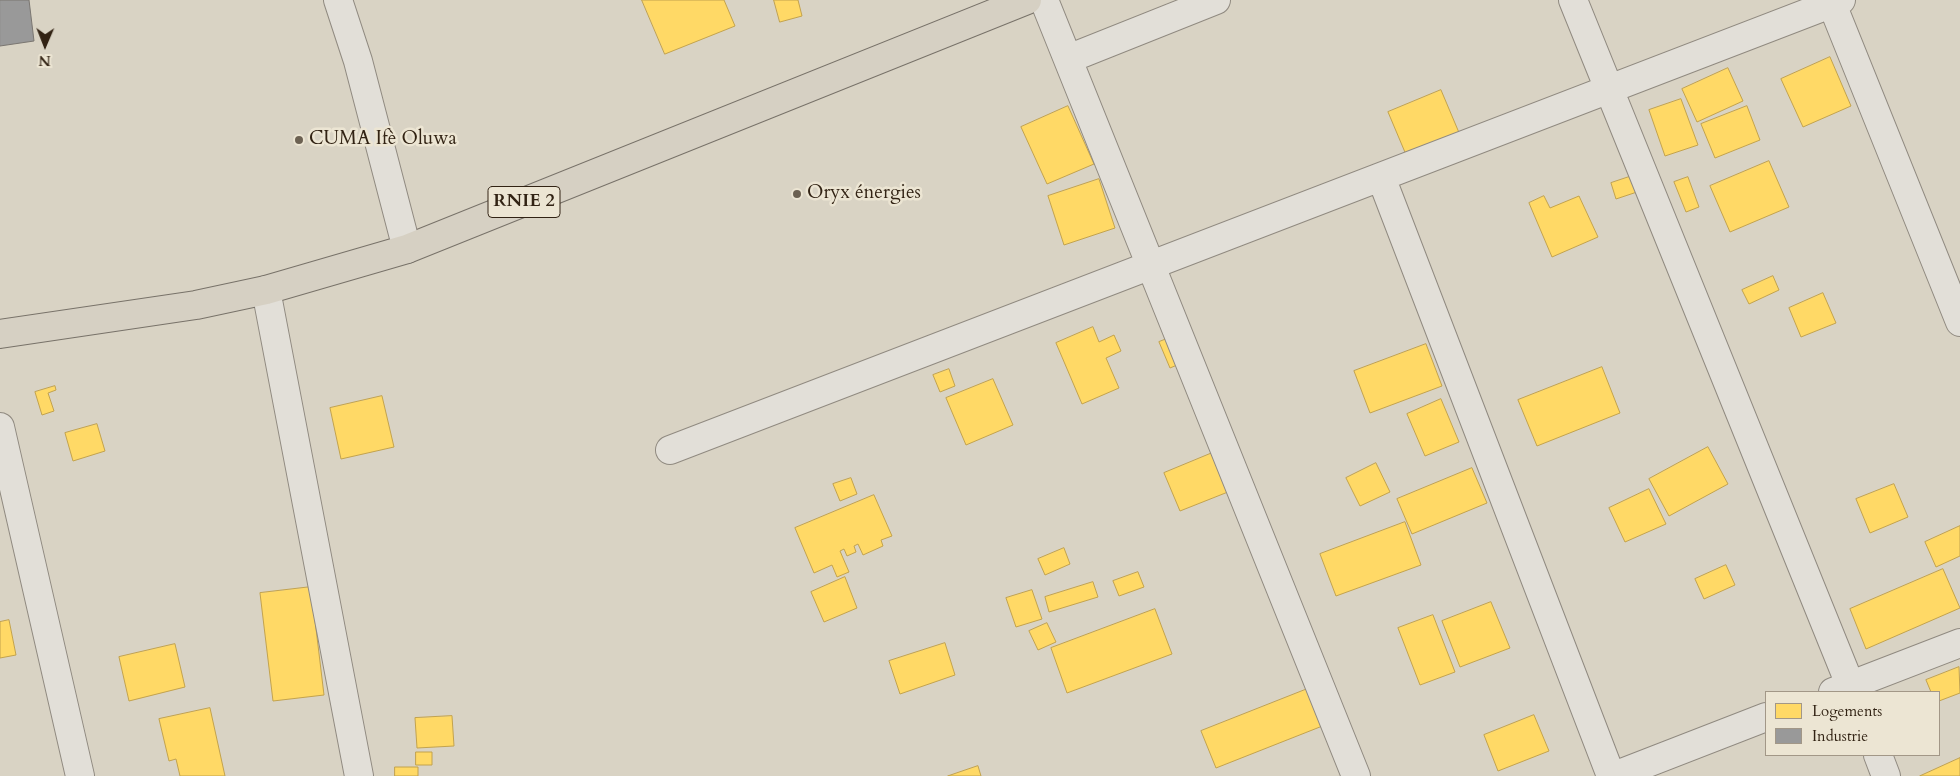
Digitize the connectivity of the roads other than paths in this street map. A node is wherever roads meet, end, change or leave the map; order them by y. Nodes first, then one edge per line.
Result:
1 (338, 0) edge
2 (1027, 0) edge
3 (1044, 0) edge
4 (1216, 0) edge
5 (1573, 0) edge
6 (1837, 2) edge
7 (1068, 59) junction
8 (1609, 89) junction
9 (1381, 177) junction
10 (407, 249) junction
11 (1151, 266) junction
12 (266, 290) junction
13 (1960, 322) edge
14 (0, 334) edge
15 (0, 427) edge
16 (670, 450) dead end
17 (1960, 643) edge
18 (1845, 690) edge
19 (1765, 717) edge
20 (1878, 756) edge
21 (80, 776) edge
22 (359, 776) edge
23 (1356, 776) edge
24 (1612, 776) edge
25 (1886, 776) edge

1 - 10 street
2 - 10 main road, RNIE 2
3 - 7 street
4 - 7 street
5 - 8 street
6 - 8 street
6 - 13 street
7 - 11 street
8 - 9 street
8 - 18 street
9 - 11 street
9 - 24 street
10 - 12 main road, RNIE 2
11 - 16 street
11 - 23 street
12 - 14 main road, RNIE 2
12 - 22 street
15 - 21 street
17 - 18 street
19 - 24 street
20 - 25 street

